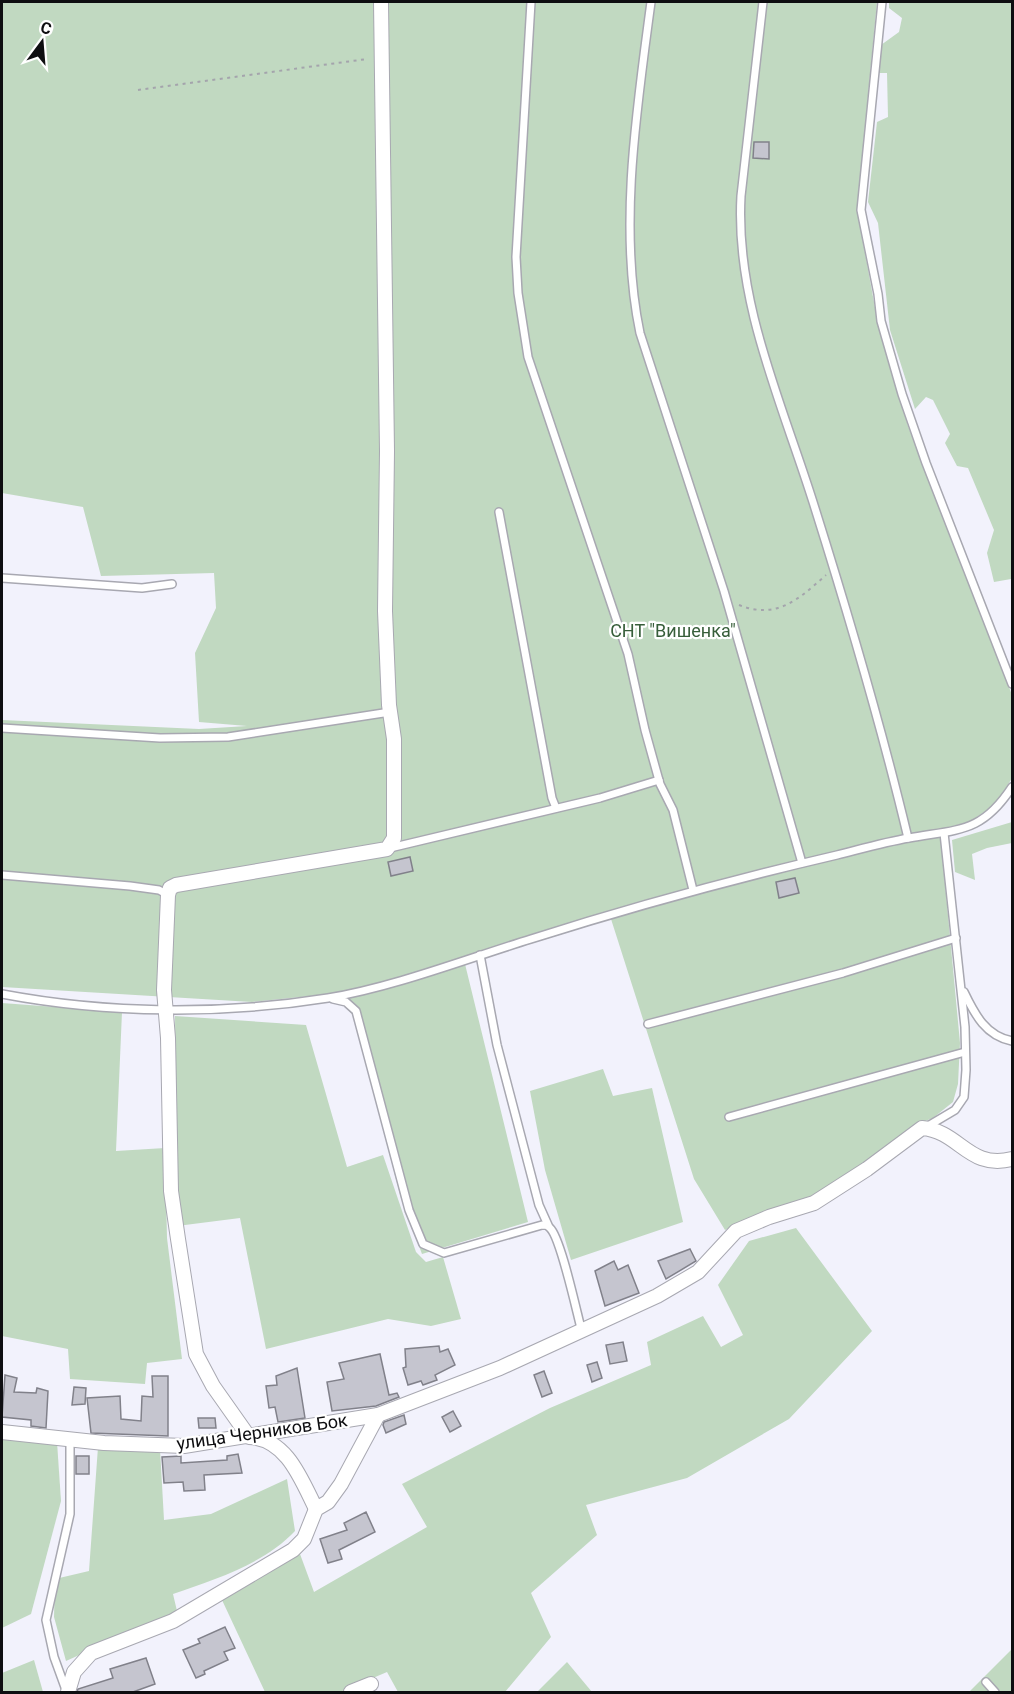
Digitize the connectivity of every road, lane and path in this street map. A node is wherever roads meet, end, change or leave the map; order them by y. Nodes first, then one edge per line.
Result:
1 (381, 2) edge
2 (531, 2) edge
3 (651, 2) edge
4 (763, 2) edge
5 (882, 2) edge
6 (381, 57) junction
7 (138, 90) dead end
8 (499, 512) dead end
9 (833, 569) junction
10 (2, 578) edge
11 (172, 584) dead end
12 (724, 591) junction
13 (1012, 684) edge
14 (390, 712) junction
15 (2, 728) edge
16 (659, 780) junction
17 (1012, 787) edge
18 (556, 808) junction
19 (944, 833) junction
20 (908, 838) junction
21 (387, 849) junction
22 (802, 863) junction
23 (2, 875) edge
24 (693, 890) junction
25 (168, 896) junction
26 (956, 938) junction
27 (480, 955) junction
28 (961, 985) junction
29 (2, 994) edge
30 (330, 998) junction
31 (165, 1009) junction
32 (648, 1024) dead end
33 (1012, 1041) edge
34 (965, 1052) junction
35 (729, 1117) dead end
36 (922, 1128) junction
37 (1012, 1159) edge
38 (548, 1225) junction
39 (582, 1332) junction
40 (378, 1415) junction
41 (2, 1432) edge
42 (249, 1437) junction
43 (70, 1439) junction
44 (315, 1509) junction
45 (986, 1682) dead end
46 (371, 1684) dead end
47 (67, 1692) edge
48 (351, 1692) edge
49 (995, 1692) edge

1 - 6 street
2 - 16 lane
3 - 12 lane
4 - 9 lane
5 - 13 lane
6 - 7 path
6 - 14 street
8 - 18 lane
9 - 12 path
9 - 20 lane
10 - 11 lane
12 - 22 lane
14 - 15 lane
14 - 21 street
16 - 18 lane
16 - 24 lane
17 - 19 lane
18 - 21 lane
19 - 20 lane
19 - 26 lane
20 - 22 lane
21 - 25 street
22 - 24 lane
23 - 25 lane
24 - 27 lane
25 - 31 street
26 - 28 lane
26 - 32 lane
27 - 30 lane
27 - 38 lane
28 - 33 lane
28 - 34 lane
29 - 31 lane
30 - 31 lane
30 - 38 lane
31 - 42 street
34 - 35 lane
34 - 36 lane
36 - 37 street
36 - 39 street, улица Черников Бок
38 - 39 lane
39 - 40 street, улица Черников Бок
40 - 42 street, улица Черников Бок
40 - 44 street, улица Черников Бок
41 - 43 street, улица Черников Бок
42 - 43 street, улица Черников Бок
42 - 44 street
43 - 47 lane
44 - 47 street, улица Черников Бок
45 - 49 lane
46 - 48 street

